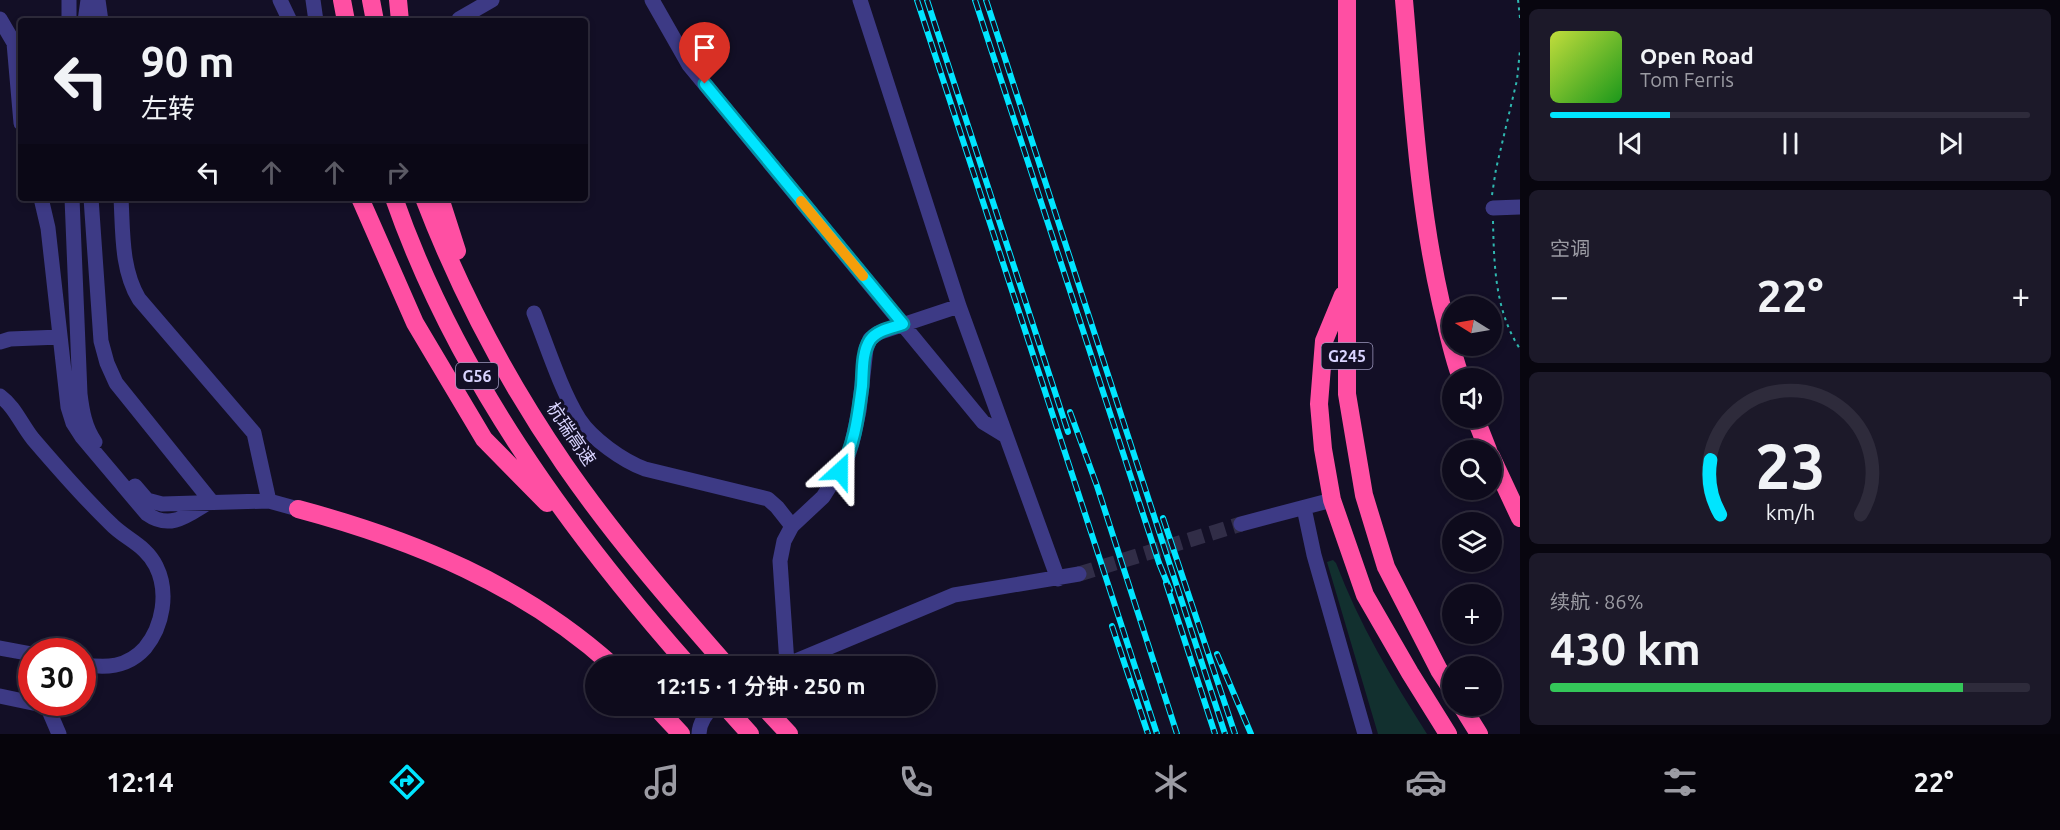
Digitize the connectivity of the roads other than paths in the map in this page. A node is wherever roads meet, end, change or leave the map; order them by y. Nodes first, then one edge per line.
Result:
1 (69, 0) edge
2 (88, 0) edge
3 (98, 0) edge
4 (280, 0) edge
5 (313, 0) edge
6 (342, 0) edge
7 (371, 0) edge
8 (398, 0) edge
9 (492, 0) edge
10 (652, 0) edge
11 (860, 0) edge
12 (1347, 0) edge
13 (1404, 0) edge
14 (69, 18) edge
15 (85, 18) edge
16 (101, 18) edge
17 (289, 18) edge
18 (316, 18) edge
19 (345, 18) edge
20 (374, 18) edge
21 (400, 18) edge
22 (461, 18) edge
23 (0, 19) edge
24 (18, 89) edge
25 (42, 201) edge
26 (72, 201) edge
27 (91, 201) edge
28 (120, 201) edge
29 (361, 201) edge
30 (395, 201) edge
31 (425, 201) edge
32 (441, 201) edge
33 (1520, 207) edge
34 (1493, 208) dead end
35 (1347, 288) junction
36 (959, 306) junction
37 (534, 313) dead end
38 (903, 324) junction
39 (60, 338) junction
40 (0, 342) edge
41 (490, 343) junction
42 (1457, 368) edge
43 (0, 396) edge
44 (1006, 436) junction
45 (1502, 480) edge
46 (1332, 500) junction
47 (211, 501) junction
48 (269, 501) junction
49 (1304, 508) junction
50 (298, 509) joint
51 (1520, 518) edge
52 (1241, 524) tunnel mouth
53 (792, 525) junction
54 (585, 540) junction
55 (1079, 574) tunnel mouth
56 (1058, 579) junction
57 (0, 648) edge
58 (18, 651) edge
59 (600, 656) edge
60 (681, 656) edge
61 (718, 656) edge
62 (785, 656) edge
63 (807, 656) edge
64 (96, 667) edge
65 (1442, 675) edge
66 (0, 696) edge
67 (664, 716) edge
68 (706, 716) edge
69 (734, 716) edge
70 (772, 716) edge
71 (1468, 716) edge
72 (59, 734) edge
73 (681, 734) edge
74 (699, 734) edge
75 (750, 734) edge
76 (789, 734) edge
77 (1365, 734) edge
78 (1448, 734) edge
79 (1479, 734) edge

1 - 14 street
2 - 15 street
3 - 16 street
4 - 17 street
5 - 18 street
6 - 19 highway
7 - 20 highway
8 - 21 highway
9 - 22 street
10 - 38 street
11 - 36 street
12 - 35 highway, G245
13 - 42 highway
23 - 24 street
25 - 39 street
26 - 47 street
27 - 47 street
28 - 48 street
29 - 54 highway
30 - 54 highway, G56
31 - 41 highway, 杭瑞高速 / G56
32 - 41 highway
33 - 34 street
35 - 46 highway
35 - 65 highway, G245
36 - 38 street
36 - 44 street
37 - 53 street
38 - 44 street
38 - 53 street
39 - 40 street
39 - 47 street
41 - 61 highway, 杭瑞高速 / G56
43 - 64 street
44 - 56 street
45 - 51 highway
46 - 49 street
46 - 78 highway
47 - 48 street
48 - 50 street
49 - 52 street
49 - 77 street
50 - 59 highway
53 - 62 street
54 - 60 highway, G56
55 - 56 street
56 - 63 street
57 - 58 street
66 - 72 street
67 - 73 highway
68 - 74 street
69 - 75 highway
70 - 76 highway
71 - 79 highway

